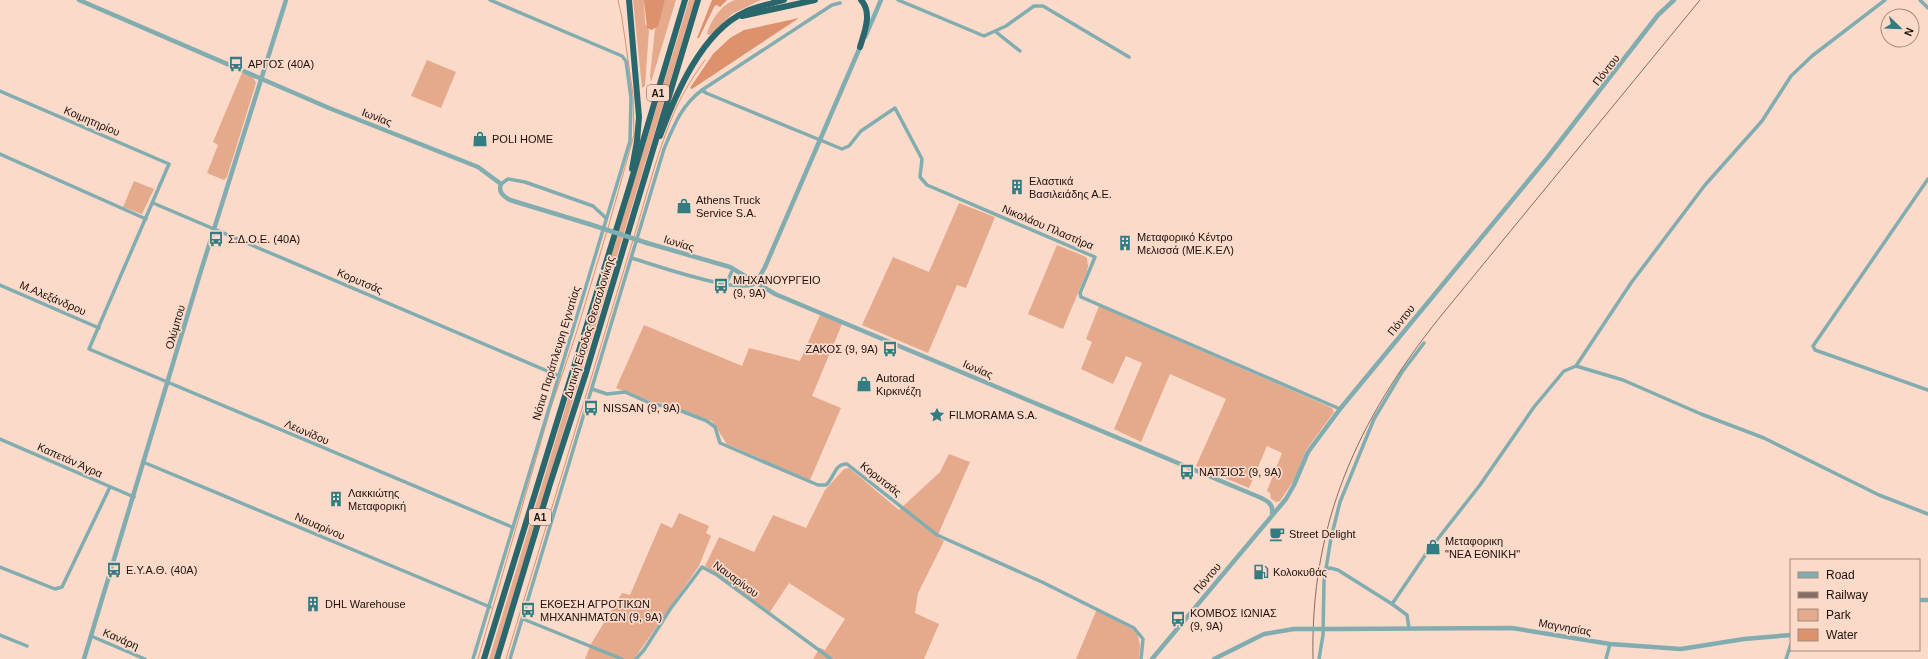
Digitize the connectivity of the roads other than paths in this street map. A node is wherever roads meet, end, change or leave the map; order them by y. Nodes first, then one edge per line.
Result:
1 (79, 0) edge
2 (286, 0) edge
3 (490, 0) edge
4 (628, 0) edge
5 (685, 0) edge
6 (698, 0) edge
7 (784, 0) edge
8 (815, 0) edge
9 (861, 0) edge
10 (881, 0) edge
11 (898, 0) edge
12 (1674, 0) edge
13 (1885, 0) edge
14 (1920, 0) edge
15 (840, 3) dead end
16 (1928, 8) edge
17 (735, 18) junction
18 (996, 32) junction
19 (860, 48) junction
20 (1020, 51) dead end
21 (1129, 57) dead end
22 (261, 78) junction
23 (702, 90) junction
24 (0, 91) edge
25 (819, 140) junction
26 (0, 154) edge
27 (648, 163) junction
28 (1928, 179) edge
29 (501, 184) junction
30 (630, 186) junction
31 (153, 203) junction
32 (606, 218) junction
33 (146, 219) junction
34 (214, 230) junction
35 (632, 258) junction
36 (733, 269) junction
37 (756, 283) junction
38 (726, 284) junction
39 (0, 285) edge
40 (99, 328) junction
41 (1424, 343) dead end
42 (1576, 366) junction
43 (560, 376) junction
44 (168, 383) junction
45 (592, 389) junction
46 (1928, 390) edge
47 (1340, 409) junction
48 (0, 439) edge
49 (143, 462) junction
50 (110, 487) junction
51 (134, 497) junction
52 (1272, 513) junction
53 (1928, 514) edge
54 (512, 528) junction
55 (0, 567) edge
56 (1326, 569) junction
57 (1392, 604) junction
58 (490, 606) junction
59 (523, 619) junction
60 (1409, 628) junction
61 (0, 635) edge
62 (1790, 635) edge
63 (91, 636) junction
64 (1610, 644) junction
65 (27, 646) dead end
66 (1790, 647) edge
67 (84, 659) edge
68 (145, 659) edge
69 (473, 659) edge
70 (484, 659) edge
71 (497, 659) edge
72 (510, 659) edge
73 (622, 659) edge
74 (636, 659) edge
75 (832, 659) edge
76 (1141, 659) edge
77 (1152, 659) edge
78 (1214, 659) edge
79 (1319, 659) edge
80 (1606, 659) edge
81 (1786, 659) edge

1 - 22 street, Ιωνίας
2 - 22 street, Ολύμπου
3 - 32 street, Νότια Παράπλευρη Εγνατίας
4 - 30 highway
5 - 30 highway, Δυτική Είσοδος Θεσσαλονίκης / Α1
6 - 27 highway, Δυτική Είσοδος Θεσσαλονίκης / Α1
7 - 17 highway
8 - 17 highway
9 - 19 highway
10 - 19 street
11 - 18 street
12 - 47 street, Πόντου
13 - 42 street
14 - 16 street
15 - 23 street
17 - 27 highway
18 - 20 street
18 - 21 street
19 - 25 street
22 - 29 street, Ιωνίας
22 - 34 street, Ολύμπου
23 - 25 street
23 - 35 street
24 - 31 street, Κοιμητηρίου
25 - 37 street
25 - 47 street, Νικολάου Πλαστήρα
26 - 33 street
27 - 71 highway, Δυτική Είσοδος Θεσσαλονίκης / Α1
28 - 46 street
29 - 32 street
29 - 36 street, Ιωνίας, bridge
30 - 70 highway, Δυτική Είσοδος Θεσσαλονίκης / Α1
31 - 33 street
31 - 34 street, Κορυτσάς
32 - 43 street, Νότια Παράπλευρη Εγνατίας
33 - 40 street
34 - 43 street, Κορυτσάς
34 - 44 street, Ολύμπου
35 - 38 street
35 - 45 street
36 - 37 street, Ιωνίας
36 - 38 street
37 - 38 street
37 - 52 street, Ιωνίας
39 - 40 street, Μ.Αλεξάνδρου
40 - 44 street, Λεωνίδου
41 - 56 street
42 - 53 street
42 - 57 street
43 - 54 street, Νότια Παράπλευρη Εγνατίας
44 - 49 street, Ολύμπου
44 - 54 street, Λεωνίδου
45 - 59 street
45 - 76 street, Κορυτσάς
47 - 52 street, Πόντου
48 - 50 street, Καπετάν Άγρα
49 - 51 street, Ολύμπου
49 - 58 street, Ναυαρίνου
50 - 51 street, Καπετάν Άγρα
50 - 55 street
51 - 63 street, Ολύμπου
52 - 77 street, Πόντου
54 - 58 street, Νότια Παράπλευρη Εγνατίας
56 - 57 street
56 - 79 street
57 - 60 street
58 - 69 street, Νότια Παράπλευρη Εγνατίας
59 - 72 street
59 - 73 street
60 - 64 street, Μαγνησίας
60 - 78 street, Μαγνησίας, bridge
61 - 65 street
62 - 64 street, Μαγνησίας
63 - 67 street, Ολύμπου
63 - 68 street, Κανάρη
64 - 80 street
66 - 81 street
74 - 75 street, Ναυαρίνου

